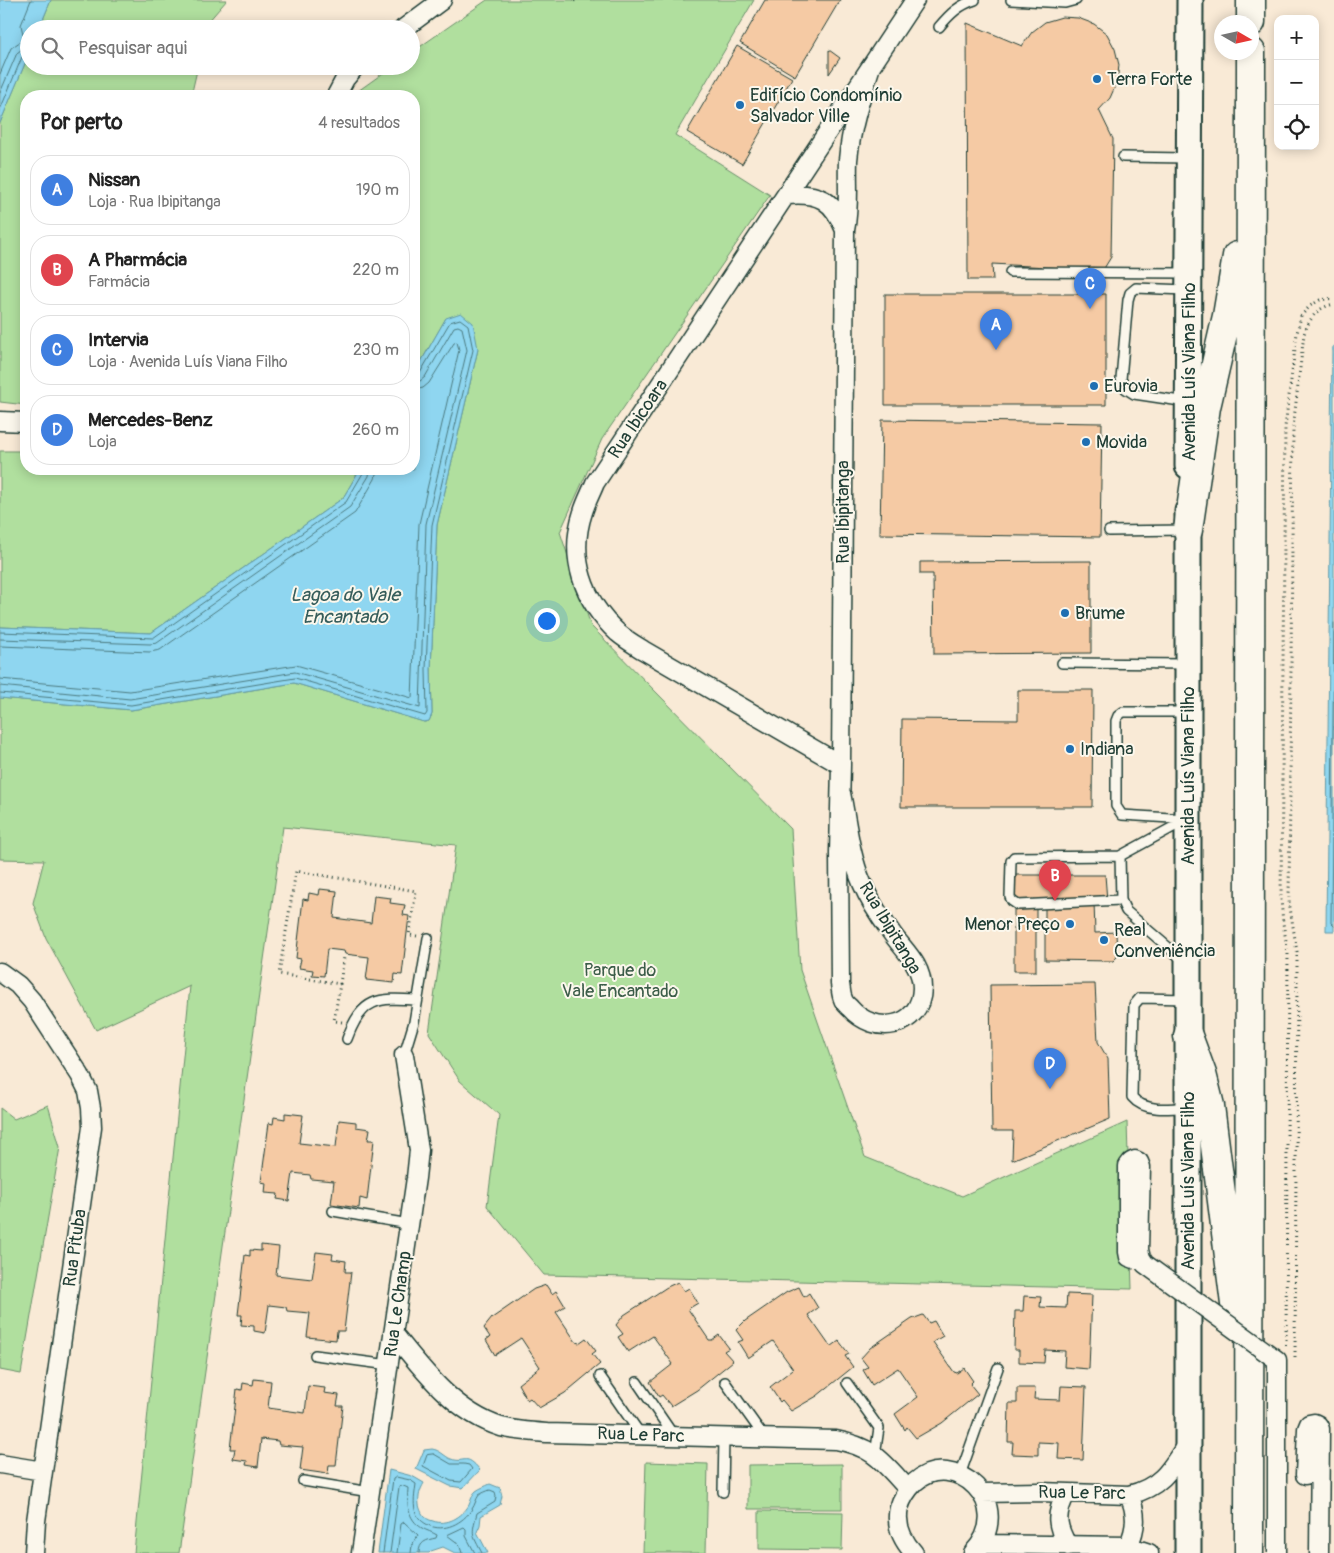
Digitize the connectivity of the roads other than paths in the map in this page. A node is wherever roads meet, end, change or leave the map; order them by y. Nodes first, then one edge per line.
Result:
1 (442, 0) edge
2 (915, 0) edge
3 (975, 0) edge
4 (1011, 0) edge
5 (1076, 0) edge
6 (1190, 0) edge
7 (1251, 0) edge
8 (1251, 15) edge
9 (415, 20) edge
10 (939, 27) dead end
11 (1251, 60) edge
12 (871, 66) junction
13 (348, 75) edge
14 (339, 90) edge
15 (1122, 157) dead end
16 (1189, 158) junction
17 (1250, 173) junction
18 (787, 195) junction
19 (845, 230) junction
20 (1010, 272) dead end
21 (1189, 281) junction
22 (1189, 402) junction
23 (0, 421) edge
24 (20, 422) edge
25 (1188, 530) junction
26 (1110, 531) dead end
27 (1062, 664) dead end
28 (1188, 664) junction
29 (1188, 712) junction
30 (842, 765) junction
31 (841, 793) junction
32 (1188, 819) junction
33 (1120, 856) junction
34 (1121, 900) junction
35 (428, 938) road end
36 (1188, 964) junction
37 (0, 972) edge
38 (1188, 999) junction
39 (418, 1000) junction
40 (1188, 1036) junction
41 (347, 1038) dead end
42 (404, 1055) joint
43 (1188, 1107) junction
44 (333, 1211) dead end
45 (410, 1224) junction
46 (1137, 1260) dead end
47 (394, 1333) junction
48 (315, 1356) dead end
49 (389, 1365) junction
50 (998, 1368) dead end
51 (600, 1376) dead end
52 (636, 1382) dead end
53 (725, 1382) dead end
54 (847, 1383) dead end
55 (641, 1435) junction
56 (1249, 1435) junction
57 (674, 1436) junction
58 (724, 1437) junction
59 (765, 1438) junction
60 (1188, 1441) junction
61 (875, 1455) junction
62 (0, 1464) edge
63 (43, 1471) junction
64 (960, 1475) junction
65 (1305, 1475) dead end
66 (303, 1481) dead end
67 (908, 1489) junction
68 (370, 1492) junction
69 (724, 1492) dead end
70 (982, 1492) junction
71 (1066, 1494) junction
72 (1129, 1494) junction
73 (1068, 1546) junction
74 (1128, 1546) junction
75 (977, 1548) edge
76 (34, 1553) edge
77 (361, 1553) edge
78 (914, 1553) edge
79 (1149, 1553) edge
80 (1188, 1553) edge
81 (1249, 1553) edge
82 (1277, 1553) edge
83 (1318, 1553) edge

1 - 9 street
2 - 12 street, Rua Ibicoara
3 - 10 lane
4 - 5 lane
6 - 16 main road, Avenida Luís Viana Filho
7 - 8 highway
11 - 17 highway
12 - 18 street, Rua Ibicoara
12 - 19 street, Rua Ibipitanga
13 - 14 street
15 - 16 lane
16 - 21 main road, Avenida Luís Viana Filho
17 - 25 highway
17 - 56 highway
18 - 19 street, Rua Ibipitanga
18 - 30 street, Rua Ibicoara
19 - 30 street, Rua Ibipitanga
20 - 21 lane
21 - 22 main road, Avenida Luís Viana Filho
21 - 22 lane
22 - 25 main road, Avenida Luís Viana Filho
23 - 24 street
25 - 26 lane
25 - 28 main road, Avenida Luís Viana Filho
27 - 28 lane
28 - 29 main road, Avenida Luís Viana Filho
29 - 32 main road, Avenida Luís Viana Filho
29 - 32 lane
30 - 31 street, Rua Ibipitanga
31 - 31 street, Rua Ibipitanga
32 - 33 lane
32 - 36 main road, Avenida Luís Viana Filho
33 - 34 lane
33 - 34 lane
34 - 36 lane
35 - 39 lane
36 - 38 main road, Avenida Luís Viana Filho
37 - 63 street, Rua Pituba
38 - 40 main road, Avenida Luís Viana Filho
38 - 43 lane
39 - 41 lane
39 - 42 lane
40 - 43 main road, Avenida Luís Viana Filho
40 - 56 highway
42 - 45 street, Rua Le Champ
43 - 60 main road, Avenida Luís Viana Filho
44 - 45 lane
45 - 47 street, Rua Le Champ
46 - 82 street, bridge
47 - 49 street, Rua Le Champ
47 - 55 street, Rua Le Parc
48 - 49 lane
49 - 68 street, Rua Le Champ
50 - 64 lane
51 - 55 lane
52 - 57 lane
53 - 59 lane
54 - 61 lane
55 - 57 street, Rua Le Parc
56 - 81 highway
57 - 58 street, Rua Le Parc
58 - 59 street, Rua Le Parc
58 - 69 lane
59 - 61 street, Rua Le Parc
60 - 72 street, Rua Le Parc
60 - 80 main road, Avenida Luís Viana Filho
61 - 67 street, Rua Le Parc
62 - 63 street
63 - 76 street, Rua Pituba
64 - 67 street
64 - 70 street
65 - 83 street
66 - 68 lane
67 - 78 street
68 - 77 street, Rua Le Champ
70 - 71 street, Rua Le Parc
70 - 75 street
71 - 72 street, Rua Le Parc
71 - 73 street
72 - 74 street
73 - 74 street
73 - 75 street
74 - 79 street

